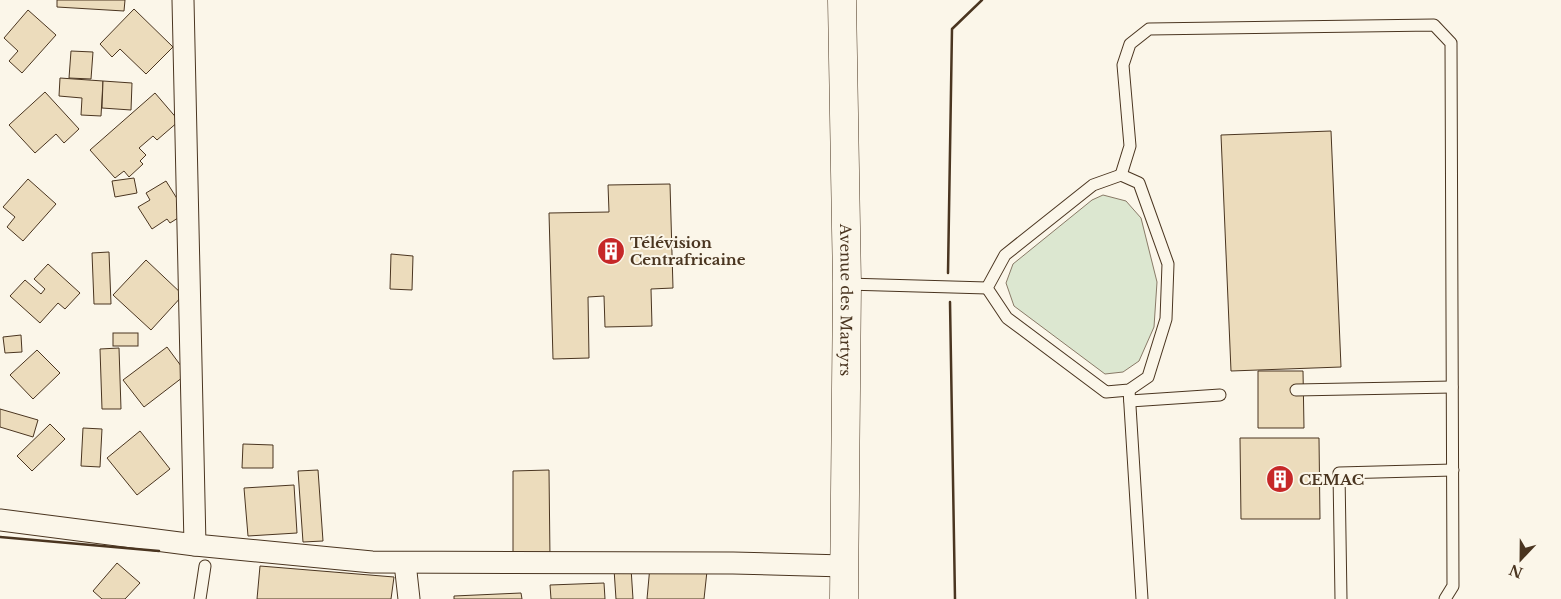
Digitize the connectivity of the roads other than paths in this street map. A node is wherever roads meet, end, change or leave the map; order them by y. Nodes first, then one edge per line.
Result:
1 (183, 0) edge
2 (837, 5) edge
3 (1122, 175) junction
4 (846, 284) junction
5 (987, 288) junction
6 (1452, 388) junction
7 (1296, 390) dead end
8 (1130, 395) junction
9 (1220, 395) dead end
10 (1453, 470) junction
11 (0, 520) edge
12 (195, 545) junction
13 (405, 563) junction
14 (205, 566) dead end
15 (844, 566) junction
16 (200, 599) edge
17 (409, 599) edge
18 (844, 599) edge
19 (1142, 599) edge
20 (1341, 599) edge
21 (1445, 599) edge

1 - 12 street
2 - 4 main road, Avenue des Martyrs
3 - 5 lane
3 - 6 lane
3 - 8 lane
4 - 5 lane
4 - 15 main road, Avenue des Martyrs
5 - 8 lane
6 - 7 lane
6 - 10 lane
8 - 9 lane
8 - 19 lane
10 - 20 lane
10 - 21 lane
11 - 12 street
12 - 13 street
13 - 15 street
13 - 17 street
14 - 16 lane
15 - 18 main road, Avenue des Martyrs

